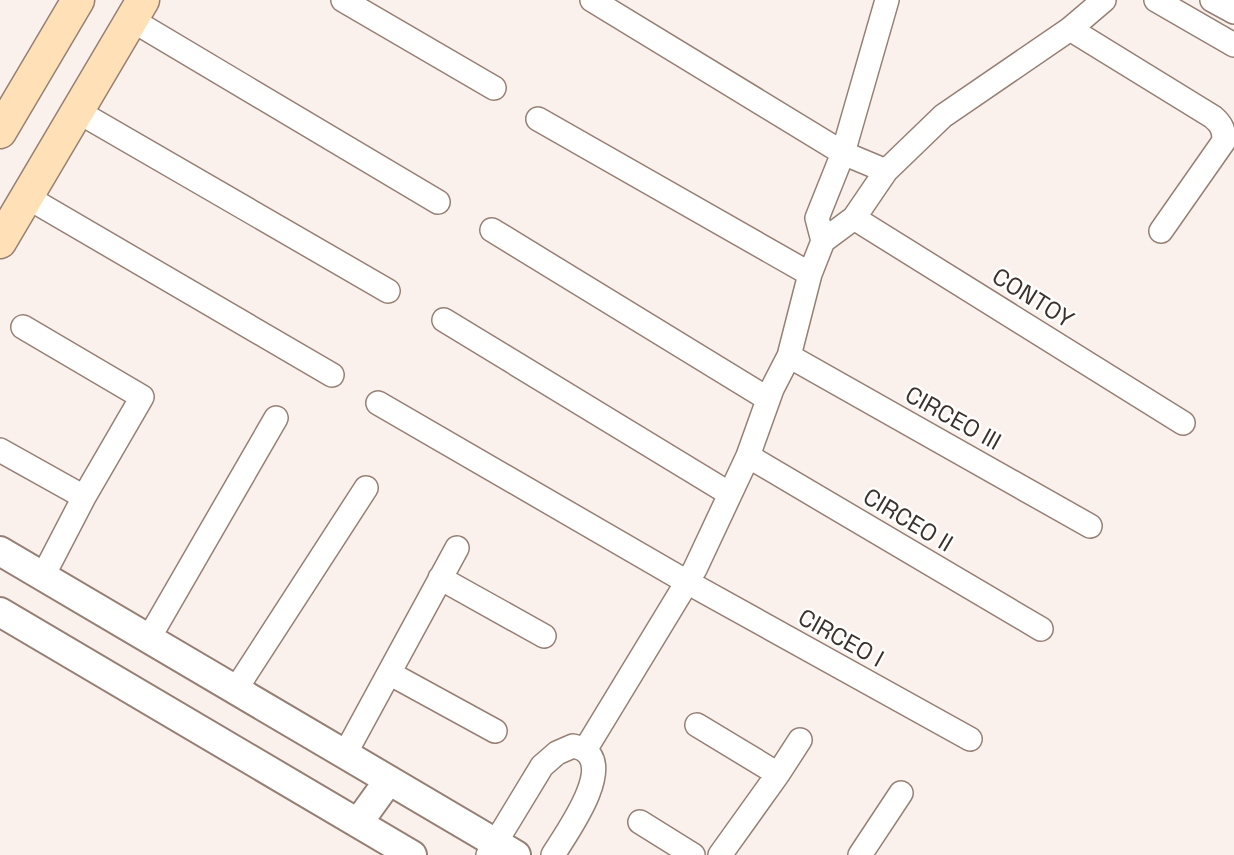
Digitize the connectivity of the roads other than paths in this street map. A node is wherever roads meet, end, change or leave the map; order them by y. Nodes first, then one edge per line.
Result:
1 (78, 0) edge
2 (343, 0) edge
3 (592, 0) edge
4 (887, 0) edge
5 (1104, 0) edge
6 (1156, 0) edge
7 (1212, 0) edge
8 (138, 10) edge
9 (1234, 12) edge
10 (1070, 29) junction
11 (1234, 45) edge
12 (494, 88) dead end
13 (77, 111) junction
14 (538, 119) dead end
15 (0, 132) edge
16 (843, 153) junction
17 (886, 171) junction
18 (27, 197) junction
19 (438, 202) dead end
20 (854, 218) junction
21 (492, 230) dead end
22 (1161, 230) dead end
23 (823, 241) junction
24 (0, 242) edge
25 (810, 274) junction
26 (388, 291) dead end
27 (444, 320) dead end
28 (23, 327) dead end
29 (789, 356) junction
30 (332, 375) dead end
31 (768, 399) junction
32 (378, 402) dead end
33 (276, 418) dead end
34 (1183, 423) dead end
35 (0, 450) edge
36 (748, 456) junction
37 (366, 488) dead end
38 (730, 495) junction
39 (84, 497) junction
40 (1090, 526) dead end
41 (457, 548) dead end
42 (2, 556) edge
43 (43, 576) junction
44 (440, 578) junction
45 (687, 582) junction
46 (0, 612) edge
47 (1041, 629) dead end
48 (544, 636) dead end
49 (149, 638) junction
50 (389, 673) junction
51 (236, 689) junction
52 (697, 725) dead end
53 (495, 732) dead end
54 (970, 739) dead end
55 (800, 740) dead end
56 (585, 750) junction
57 (345, 754) junction
58 (778, 774) junction
59 (389, 780) junction
60 (901, 793) dead end
61 (640, 822) dead end
62 (358, 823) junction
63 (500, 851) edge
64 (412, 855) edge
65 (553, 855) edge
66 (693, 855) edge
67 (720, 855) edge
68 (860, 855) edge

1 - 15 main road
2 - 12 street
3 - 16 street
4 - 16 street
5 - 10 street
6 - 11 street
7 - 9 street
8 - 13 main road
8 - 19 street
10 - 17 street
10 - 22 street
13 - 18 main road
13 - 26 street
14 - 25 street
16 - 17 street
16 - 23 street
17 - 20 street
18 - 24 main road
18 - 30 street
20 - 23 street
20 - 34 street, CONTOY
21 - 31 street
23 - 25 street
25 - 29 street
27 - 38 street
28 - 39 street
29 - 31 street
29 - 40 street, CIRCEO III
31 - 36 street
32 - 45 street, CIRCEO I
33 - 49 street
35 - 39 street
36 - 38 street
36 - 47 street, CIRCEO II
37 - 51 street
38 - 45 street
39 - 43 street
41 - 44 street
42 - 43 street
43 - 49 street
44 - 48 street
44 - 50 street
45 - 54 street, CIRCEO I
45 - 56 street
46 - 62 street
49 - 51 street
50 - 53 street
50 - 57 street
51 - 57 street
52 - 58 street
55 - 58 street
56 - 63 street
56 - 65 street
57 - 59 street
58 - 67 street
59 - 62 street
59 - 63 street
60 - 68 street
61 - 66 street
62 - 64 street

